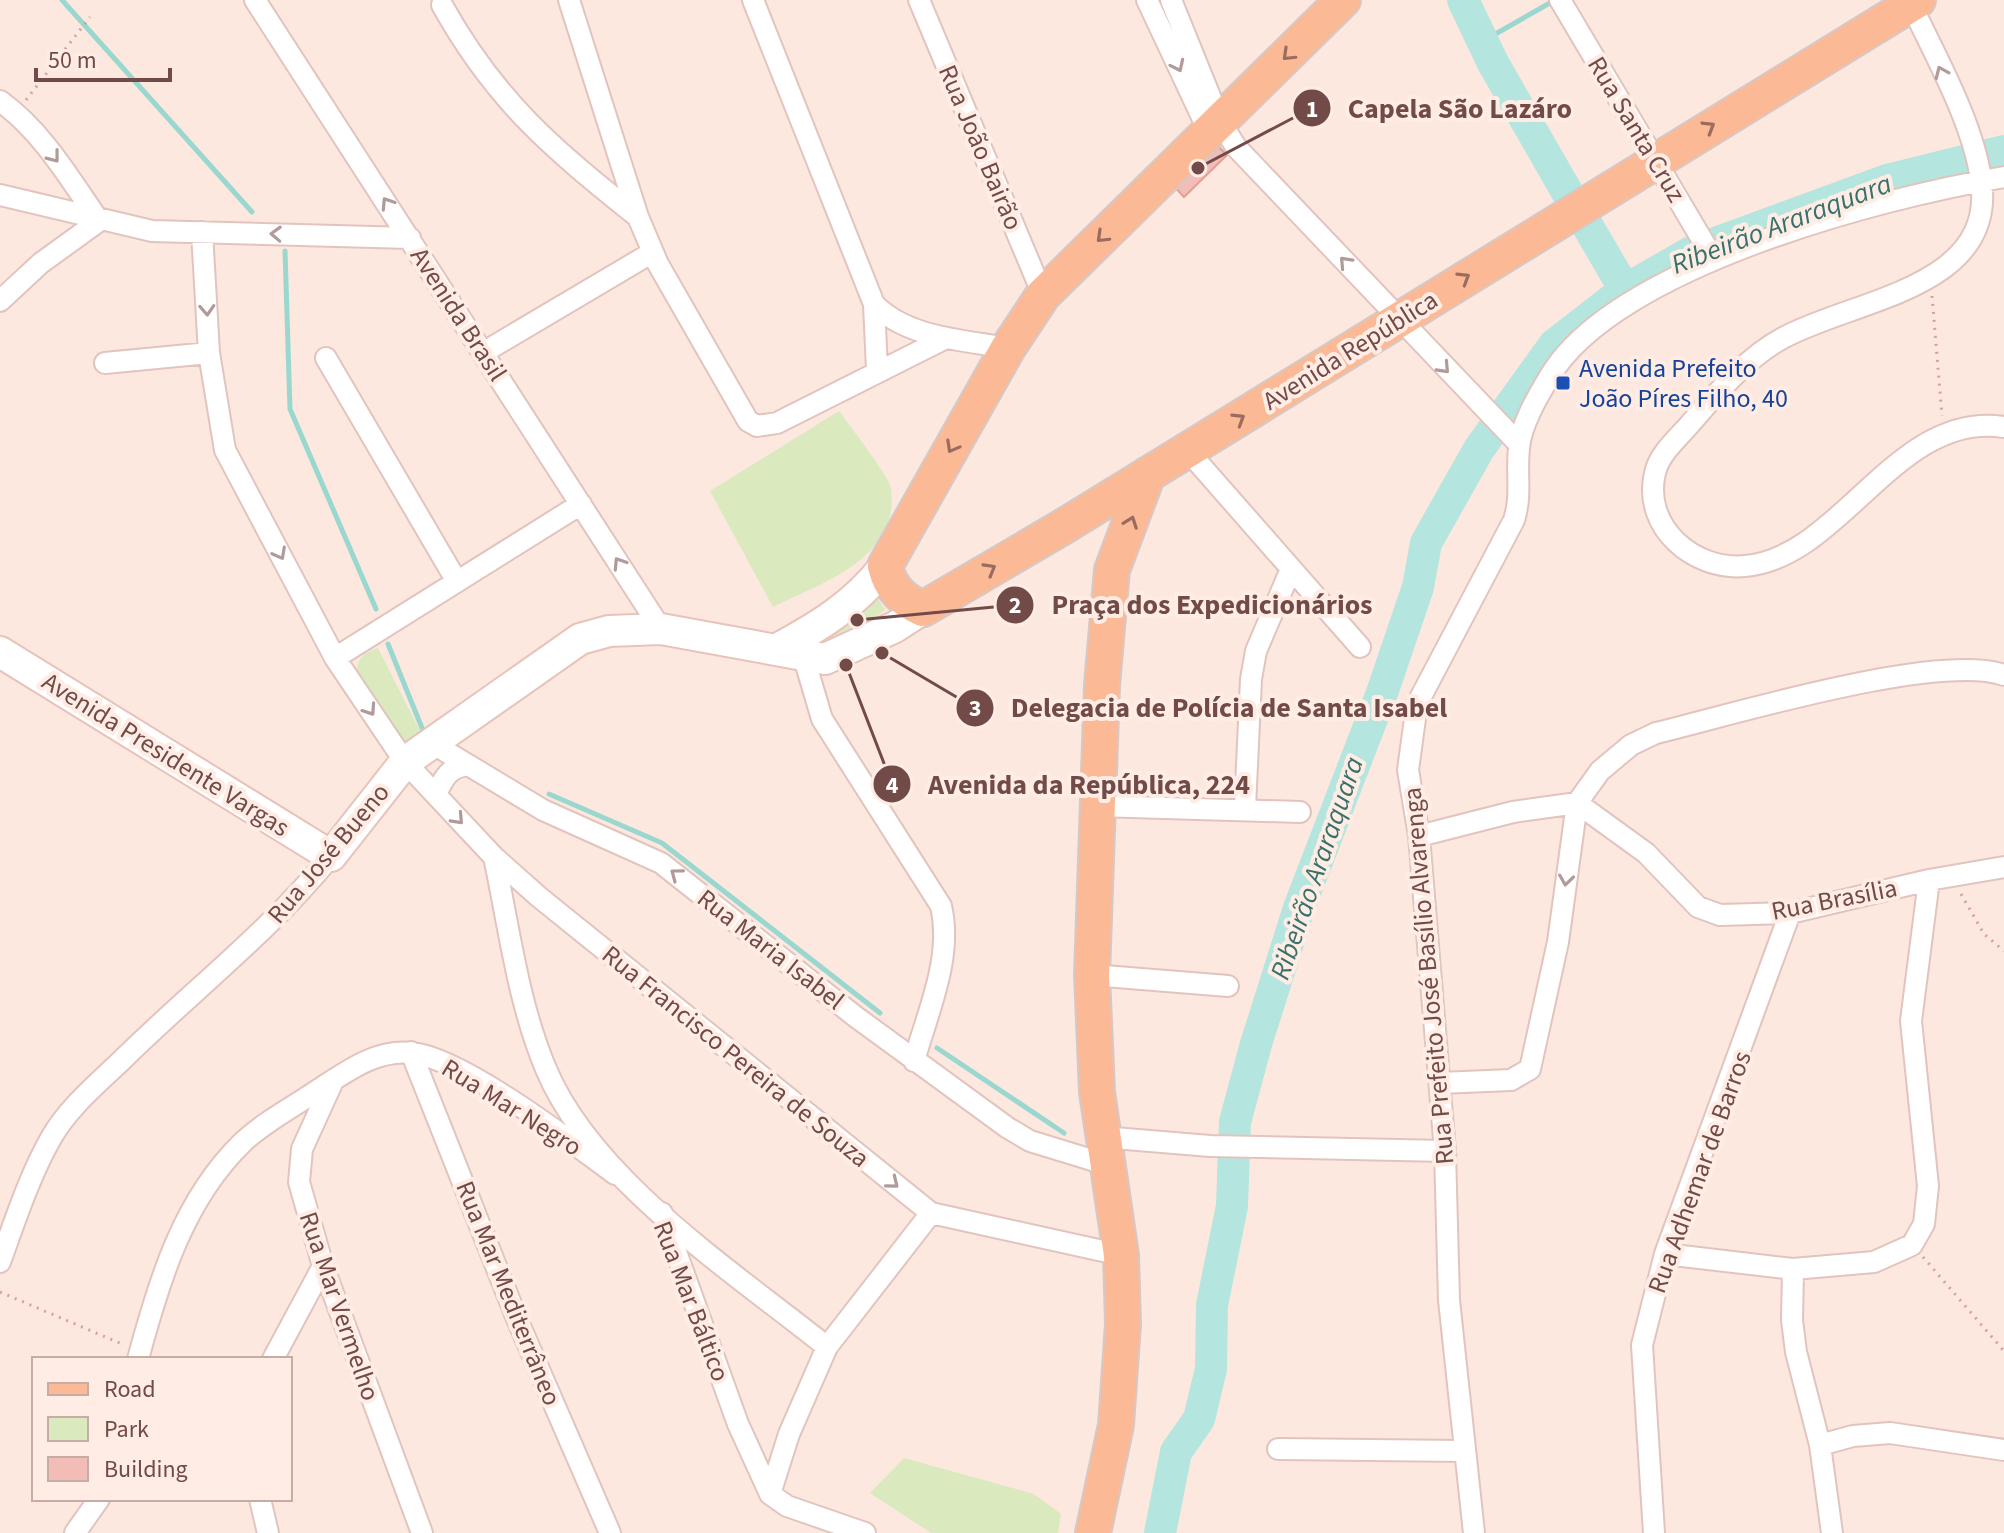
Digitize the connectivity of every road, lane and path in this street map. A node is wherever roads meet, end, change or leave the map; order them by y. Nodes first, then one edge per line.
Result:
1 (255, 0) edge
2 (569, 0) edge
3 (753, 0) edge
4 (919, 0) edge
5 (1147, 0) edge
6 (1171, 0) edge
7 (1343, 0) edge
8 (1560, 0) edge
9 (1913, 1) edge
10 (442, 5) dead end
11 (89, 18) dead end
12 (8, 107) edge
13 (1214, 126) junction
14 (1654, 161) junction
15 (2004, 177) edge
16 (1982, 181) junction
17 (0, 195) edge
18 (638, 217) junction
19 (99, 221) junction
20 (202, 232) junction
21 (410, 238) junction
22 (653, 252) junction
23 (1711, 254) junction
24 (1931, 278) junction
25 (1043, 295) junction
26 (0, 301) edge
27 (874, 304) junction
28 (1398, 319) junction
29 (946, 338) junction
30 (1008, 348) junction
31 (484, 352) junction
32 (209, 353) junction
33 (326, 358) dead end
34 (105, 363) dead end
35 (877, 370) junction
36 (2004, 427) edge
37 (1944, 435) junction
38 (1512, 438) junction
39 (1188, 451) junction
40 (1148, 474) junction
41 (581, 504) junction
42 (1066, 525) junction
43 (885, 566) junction
44 (1291, 569) junction
45 (1112, 570) junction
46 (456, 580) junction
47 (923, 609) junction
48 (661, 629) junction
49 (1360, 647) dead end
50 (793, 648) junction
51 (0, 652) edge
52 (335, 658) junction
53 (2004, 675) edge
54 (430, 742) junction
55 (405, 762) junction
56 (467, 765) junction
57 (436, 794) junction
58 (1577, 803) junction
59 (1097, 806) junction
60 (1245, 808) junction
61 (1300, 812) dead end
62 (1419, 836) junction
63 (331, 856) junction
64 (494, 857) junction
65 (2004, 867) edge
66 (1951, 877) junction
67 (1929, 880) junction
68 (1790, 913) junction
69 (2004, 951) edge
70 (1092, 975) junction
71 (1228, 986) dead end
72 (411, 1052) junction
73 (914, 1061) junction
74 (334, 1080) junction
75 (1440, 1083) junction
76 (1103, 1150) junction
77 (1445, 1151) junction
78 (615, 1174) junction
79 (662, 1213) junction
80 (931, 1213) junction
81 (1912, 1245) junction
82 (1665, 1254) junction
83 (1121, 1255) junction
84 (0, 1262) edge
85 (323, 1266) junction
86 (1793, 1269) junction
87 (0, 1292) edge
88 (827, 1347) junction
89 (2004, 1351) edge
90 (139, 1355) edge
91 (274, 1357) edge
92 (1820, 1445) junction
93 (1278, 1449) dead end
94 (2004, 1450) edge
95 (1463, 1451) junction
96 (770, 1494) junction
97 (98, 1501) edge
98 (260, 1501) edge
99 (75, 1533) edge
100 (268, 1533) edge
101 (422, 1533) edge
102 (610, 1533) edge
103 (865, 1533) edge
104 (1093, 1533) edge
105 (1474, 1533) edge
106 (1654, 1533) edge
107 (1832, 1533) edge

21 -> 1 street, Avenida Brasil
2 - 18 street
3 - 27 street
4 - 25 street, Rua João Bairão
5 -> 13 street
6 - 13 street
7 -> 13 main road
8 - 14 street, Rua Santa Cruz
14 -> 9 main road, Avenida República
16 -> 9 street
10 - 18 street
11 - 12 path
12 -> 19 street
13 -> 25 main road
28 -> 13 street
14 - 23 street, Rua Santa Cruz
28 -> 14 main road, Avenida República
15 - 16 street
16 - 23 street
16 - 24 street
17 - 19 street
18 - 22 street
19 - 20 street
19 - 26 street
21 -> 20 street
20 -> 32 street, Rua Francisco Pereira de Souza
21 - 31 street, Avenida Brasil
22 - 31 street
22 - 35 street
23 - 38 street
24 - 37 path
24 - 37 street
25 - 30 main road
27 - 29 street
27 - 35 street
28 -> 38 street
39 -> 28 main road, Avenida República
29 - 30 street
29 - 35 street
30 -> 43 main road
31 - 41 street, Avenida Brasil
32 - 34 street
32 -> 52 street, Rua Francisco Pereira de Souza
33 - 46 street
36 - 37 street
38 - 62 street, Rua Prefeito José Basílio Alvarenga
39 - 40 main road, Avenida República
39 - 44 street
40 - 42 main road, Avenida República
45 -> 40 main road
41 - 46 street
48 -> 41 street, Avenida Brasil
42 - 45 main road
47 -> 42 main road, Avenida República
43 - 47 main road
43 - 50 street
44 - 49 street
44 - 60 street
45 - 59 main road
46 - 52 street
47 - 50 street, Avenida República
48 - 50 street, Rua José Bueno
48 - 54 street, Rua José Bueno
50 - 73 street
51 - 63 street, Avenida Presidente Vargas
52 -> 55 street, Rua Francisco Pereira de Souza
53 - 58 street
54 - 55 street, Rua José Bueno
54 - 56 street, Rua Maria Isabel
55 - 57 street, Rua Francisco Pereira de Souza
55 - 63 street, Rua José Bueno
56 - 57 street
73 -> 56 street, Rua Maria Isabel
57 -> 64 street, Rua Francisco Pereira de Souza
58 - 62 street
58 - 68 street, Rua Brasília
58 -> 75 street
59 - 60 street
59 - 70 main road
60 - 61 street
62 - 75 street, Rua Prefeito José Basílio Alvarenga
63 - 84 street, Rua José Bueno
64 - 78 street, Rua Mar Báltico
64 -> 80 street, Rua Francisco Pereira de Souza
65 - 66 street, Rua Brasília
66 - 67 street, Rua Brasília
66 - 69 path
67 - 68 street, Rua Brasília
67 - 81 street
68 - 82 street, Rua Adhemar de Barros
70 - 71 street
70 - 76 main road
72 - 74 street, Rua Mar Negro
72 - 78 street, Rua Mar Negro
72 - 102 street, Rua Mar Mediterrâneo
73 - 76 street, Rua Maria Isabel
74 - 85 street, Rua Mar Vermelho
74 - 90 street, Rua Mar Negro
75 - 77 street, Rua Prefeito José Basílio Alvarenga
76 - 77 street, Rua Maria Isabel
76 - 83 main road
77 - 95 street, Rua Prefeito José Basílio Alvarenga
78 - 79 street, Rua Mar Báltico
79 - 88 street
79 - 96 street, Rua Mar Báltico
80 - 83 street, Rua Francisco Pereira de Souza
80 - 88 street
81 - 86 street
81 - 89 path
82 - 86 street
82 - 106 street, Rua Adhemar de Barros
83 - 104 main road
85 - 91 street
85 - 101 street, Rua Mar Vermelho
86 - 92 street
87 - 90 path
88 - 96 street
92 - 94 street
92 - 107 street
93 - 95 street
95 - 105 street, Rua Prefeito José Basílio Alvarenga
96 - 103 street
97 - 99 street
98 - 100 street

